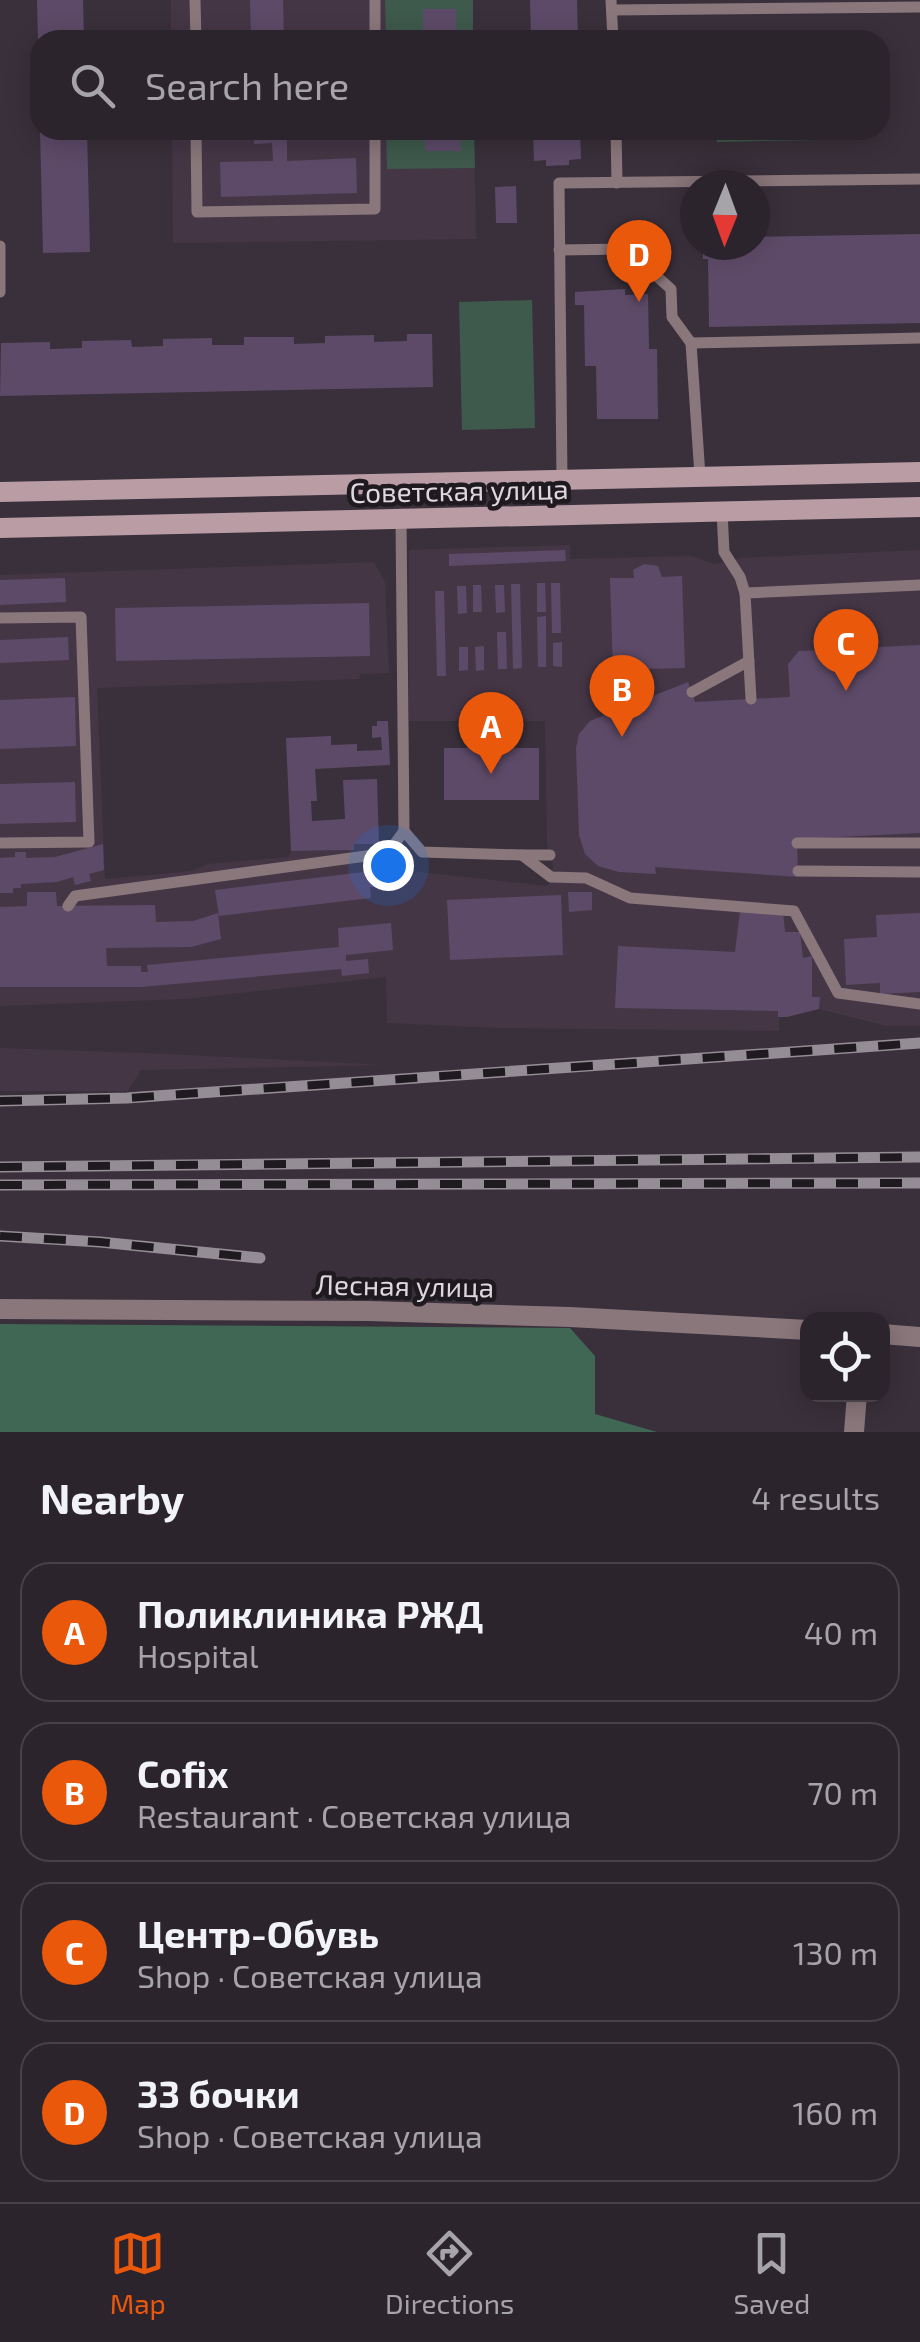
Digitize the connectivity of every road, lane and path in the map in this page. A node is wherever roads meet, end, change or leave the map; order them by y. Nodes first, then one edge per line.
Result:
1 (195, 0) edge
2 (374, 0) edge
3 (611, 5) edge
4 (920, 7) edge
5 (196, 30) edge
6 (375, 30) edge
7 (612, 30) edge
8 (196, 140) edge
9 (375, 140) edge
10 (616, 140) edge
11 (920, 180) edge
12 (617, 183) junction
13 (0, 246) edge
14 (559, 250) junction
15 (0, 292) edge
16 (920, 338) edge
17 (691, 343) junction
18 (920, 472) edge
19 (700, 476) junction
20 (562, 480) junction
21 (0, 492) edge
22 (920, 507) edge
23 (722, 511) junction
24 (401, 518) junction
25 (0, 528) edge
26 (920, 585) edge
27 (745, 594) junction
28 (0, 618) edge
29 (749, 661) junction
30 (692, 692) dead end
31 (751, 699) dead end
32 (404, 831) junction
33 (0, 843) edge
34 (797, 843) dead end
35 (920, 843) edge
36 (522, 855) junction
37 (550, 855) dead end
38 (798, 872) dead end
39 (920, 872) edge
40 (68, 906) dead end
41 (920, 1004) edge
42 (0, 1309) edge
43 (800, 1330) edge
44 (890, 1335) edge
45 (920, 1337) edge
46 (856, 1402) edge
47 (854, 1432) edge

1 - 5 lane
2 - 6 lane
3 - 4 lane
3 - 7 lane
8 - 9 lane
10 - 12 lane
11 - 12 lane
12 - 14 lane
13 - 15 lane
14 - 17 lane
14 - 20 lane
16 - 17 lane
17 - 19 lane
18 - 19 main road, Советская улица
19 - 20 main road, Советская улица
20 - 21 main road, Советская улица
22 - 23 main road, Советская улица
23 - 24 main road, Советская улица
23 - 27 lane
24 - 25 main road, Советская улица
24 - 32 lane
26 - 27 lane
27 - 29 lane
28 - 33 lane
29 - 30 lane
29 - 31 lane
32 - 36 lane
32 - 40 lane
34 - 35 lane
36 - 37 lane
36 - 41 lane
38 - 39 lane
42 - 43 street, Лесная улица
44 - 45 street
46 - 47 street

